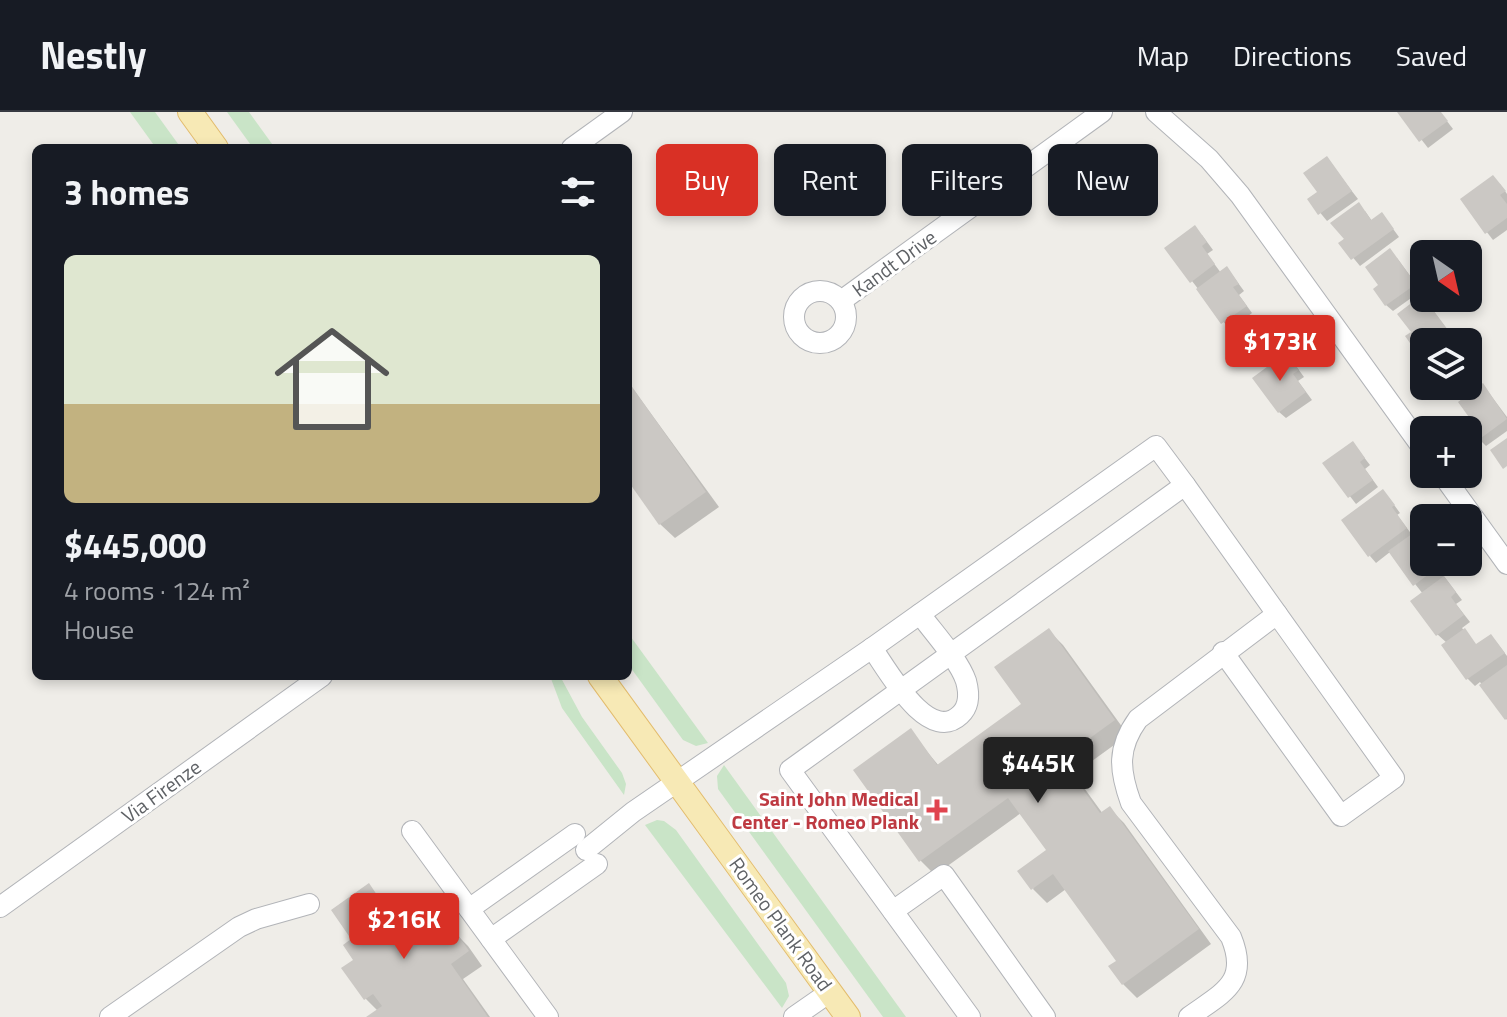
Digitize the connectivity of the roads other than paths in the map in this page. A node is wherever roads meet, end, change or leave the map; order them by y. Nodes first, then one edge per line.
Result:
1 (190, 112) edge
2 (622, 112) edge
3 (1102, 112) edge
4 (1156, 112) edge
5 (213, 144) edge
6 (578, 144) edge
7 (841, 301) dead end
8 (1410, 431) edge
9 (1185, 485) junction
10 (1452, 488) edge
11 (1507, 564) edge
12 (920, 614) junction
13 (1277, 614) junction
14 (872, 648) junction
15 (1223, 652) junction
16 (949, 655) junction
17 (316, 680) edge
18 (603, 680) edge
19 (902, 689) junction
20 (677, 781) junction
21 (412, 831) dead end
22 (586, 849) junction
23 (309, 904) dead end
24 (0, 907) edge
25 (469, 909) junction
26 (893, 911) junction
27 (491, 939) junction
28 (830, 992) junction
29 (110, 1017) edge
30 (548, 1017) edge
31 (794, 1017) edge
32 (848, 1017) edge
33 (970, 1017) edge
34 (1045, 1017) edge
35 (1189, 1017) edge

1 - 5 main road
2 - 6 street
3 - 7 street, Kandt Drive
4 - 8 street
9 - 12 street
9 - 13 street
9 - 16 street
10 - 11 street
12 - 14 street
12 - 16 street
13 - 15 street
13 - 15 street
14 - 19 street
14 - 20 street
15 - 35 street
16 - 19 street
16 - 19 street
17 - 24 street, Via Firenze
18 - 20 main road, Romeo Plank Road
19 - 26 street
20 - 22 street
20 - 28 main road, Romeo Plank Road
21 - 25 street
22 - 25 street
22 - 27 street
23 - 29 street
25 - 27 street
26 - 33 street
26 - 34 street
27 - 30 street
28 - 31 street
28 - 32 main road, Romeo Plank Road

